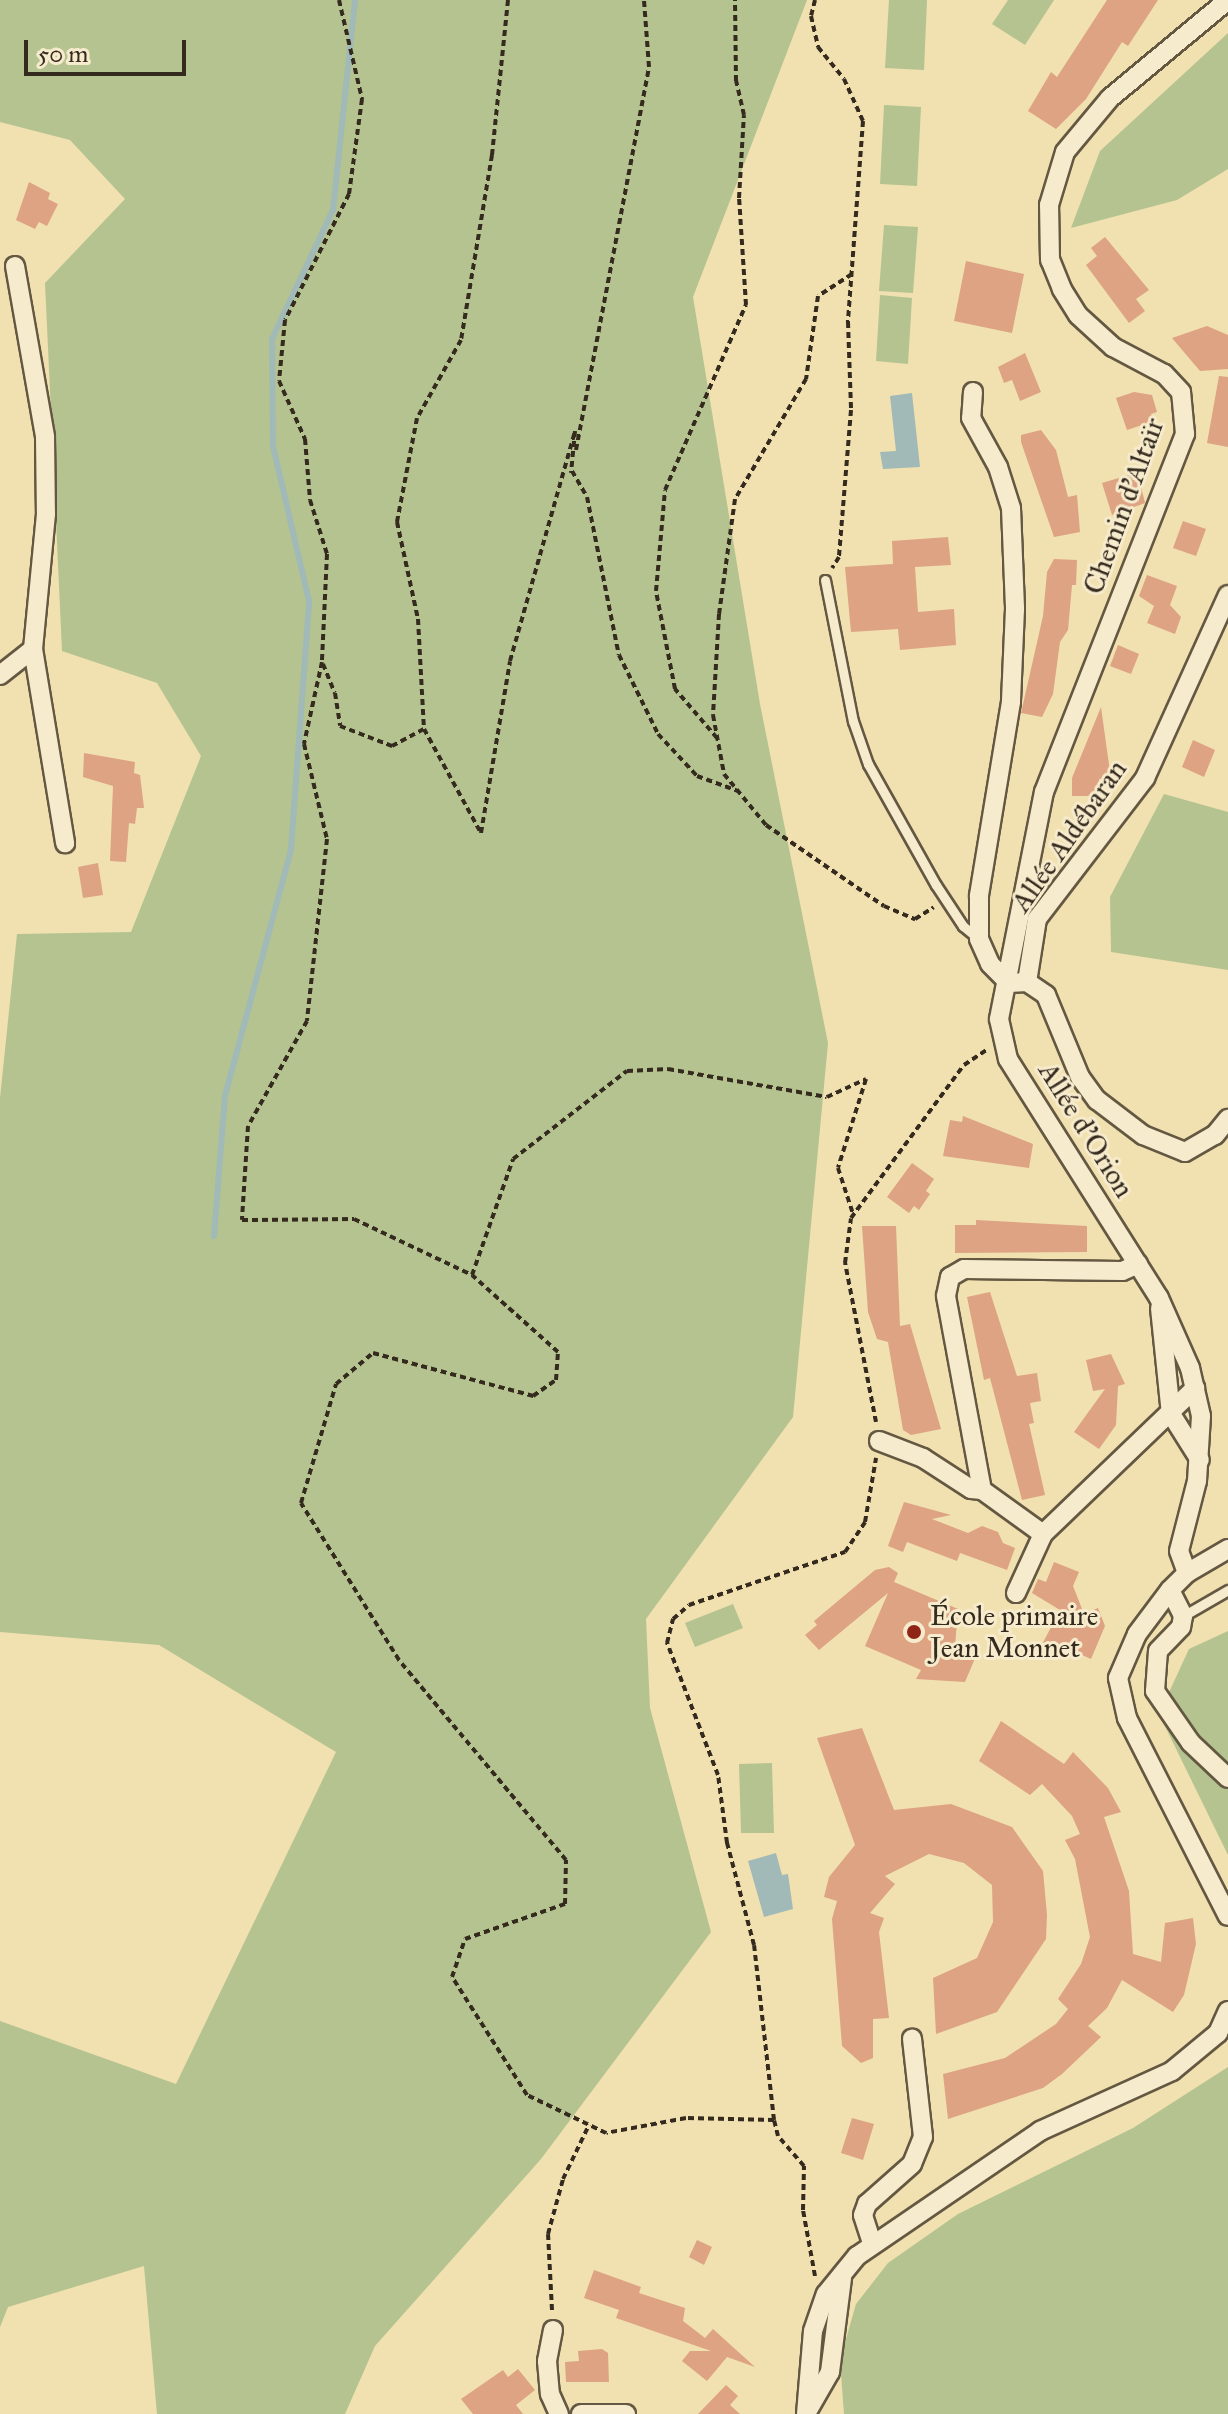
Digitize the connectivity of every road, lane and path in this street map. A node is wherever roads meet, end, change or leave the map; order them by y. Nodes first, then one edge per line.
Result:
1 (339, 0) edge
2 (508, 0) edge
3 (644, 0) edge
4 (735, 0) edge
5 (815, 0) edge
6 (1228, 0) edge
7 (15, 266) dead end
8 (852, 274) junction
9 (973, 392) dead end
10 (571, 473) junction
11 (825, 580) joint
12 (1228, 595) edge
13 (33, 649) junction
14 (322, 662) junction
15 (0, 675) edge
16 (424, 729) junction
17 (717, 739) junction
18 (738, 791) junction
19 (65, 843) dead end
20 (1027, 883) junction
21 (946, 900) junction
22 (1053, 900) junction
23 (979, 939) junction
24 (1018, 982) junction
25 (1001, 1040) junction
26 (1228, 1119) edge
27 (853, 1214) junction
28 (1138, 1264) junction
29 (472, 1275) junction
30 (1159, 1298) junction
31 (1195, 1388) junction
32 (1171, 1414) junction
33 (879, 1441) junction
34 (1200, 1460) junction
35 (982, 1490) junction
36 (1043, 1534) junction
37 (1228, 1549) edge
38 (1187, 1573) junction
39 (1170, 1590) junction
40 (1228, 1590) edge
41 (1016, 1593) dead end
42 (1183, 1616) junction
43 (1228, 1778) edge
44 (1228, 1916) edge
45 (1228, 2011) edge
46 (912, 2039) dead end
47 (774, 2120) junction
48 (589, 2125) junction
49 (872, 2243) junction
50 (842, 2278) junction
51 (826, 2294) junction
52 (553, 2330) joint
53 (559, 2414) edge
54 (581, 2414) edge
55 (626, 2414) edge
56 (806, 2414) edge

1 - 14 path
2 - 16 path
3 - 10 path
4 - 17 path
5 - 8 path
6 - 20 street, Chemin d'Altaïr
7 - 13 street
8 - 11 path
8 - 17 path
9 - 23 street
10 - 16 path
10 - 18 path
11 - 21 lane
12 - 22 street, Allée Aldébaran
13 - 15 street
13 - 19 street
14 - 16 path
14 - 29 path
17 - 18 path
18 - 21 path
20 - 22 street
20 - 24 street, Chemin d'Altaïr
21 - 23 lane
22 - 24 street, Allée Aldébaran
23 - 24 street
24 - 25 street
24 - 26 street
25 - 27 path
25 - 28 street, Allée d'Orion
27 - 29 path
27 - 33 path
28 - 30 street, Allée d'Orion
28 - 35 street
29 - 48 path
30 - 31 street, Allée d'Orion
30 - 32 street, Allée d'Orion
31 - 32 street
31 - 34 street, Allée d'Orion
32 - 34 street, Allée d'Orion
32 - 36 street
33 - 35 street
33 - 47 path
34 - 38 street, Allée d'Orion
35 - 36 street
36 - 41 street
37 - 38 street
38 - 39 street
39 - 42 street
39 - 44 street
40 - 42 lane
42 - 43 street
45 - 49 street
46 - 49 street
47 - 48 path
47 - 51 path
48 - 52 path
49 - 50 street
50 - 51 street
50 - 56 street
51 - 56 street
52 - 53 street
54 - 55 street

